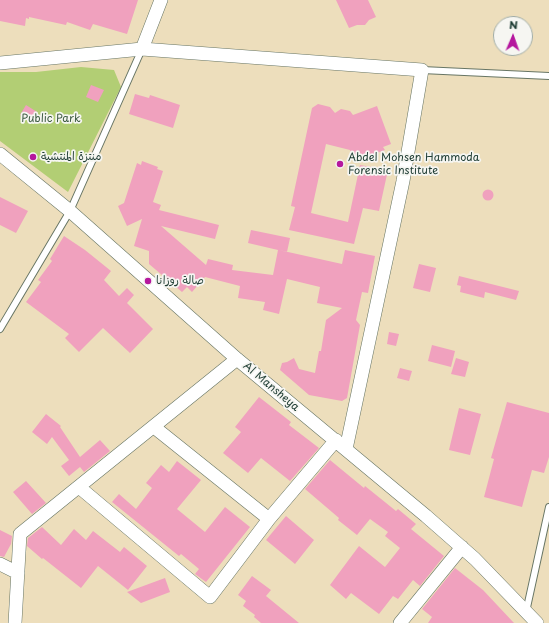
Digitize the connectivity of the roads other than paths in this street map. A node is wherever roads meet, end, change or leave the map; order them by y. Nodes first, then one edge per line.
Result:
1 (161, 0) edge
2 (142, 49) junction
3 (0, 63) edge
4 (422, 70) junction
5 (549, 76) edge
6 (0, 154) edge
7 (70, 211) junction
8 (0, 329) edge
9 (237, 359) junction
10 (154, 427) junction
11 (336, 440) junction
12 (346, 449) junction
13 (79, 487) junction
14 (549, 507) edge
15 (269, 519) junction
16 (462, 547) junction
17 (0, 564) edge
18 (18, 573) junction
19 (526, 612) junction
20 (15, 623) edge
21 (400, 623) edge
22 (537, 623) edge

1 - 2 street
2 - 3 street
2 - 4 street
2 - 7 lane
4 - 5 lane
4 - 12 street
6 - 7 street, Al Mansheya
7 - 8 lane
7 - 9 street, Al Mansheya
9 - 10 street
9 - 11 street, Al Mansheya
10 - 13 street
10 - 15 street
11 - 12 street, Al Mansheya
11 - 15 street
12 - 16 street, Al Mansheya
13 - 15 street
13 - 18 street
14 - 19 lane
16 - 19 street, Al Mansheya
16 - 21 street
17 - 18 street
18 - 20 street
19 - 22 street, Al Mansheya

